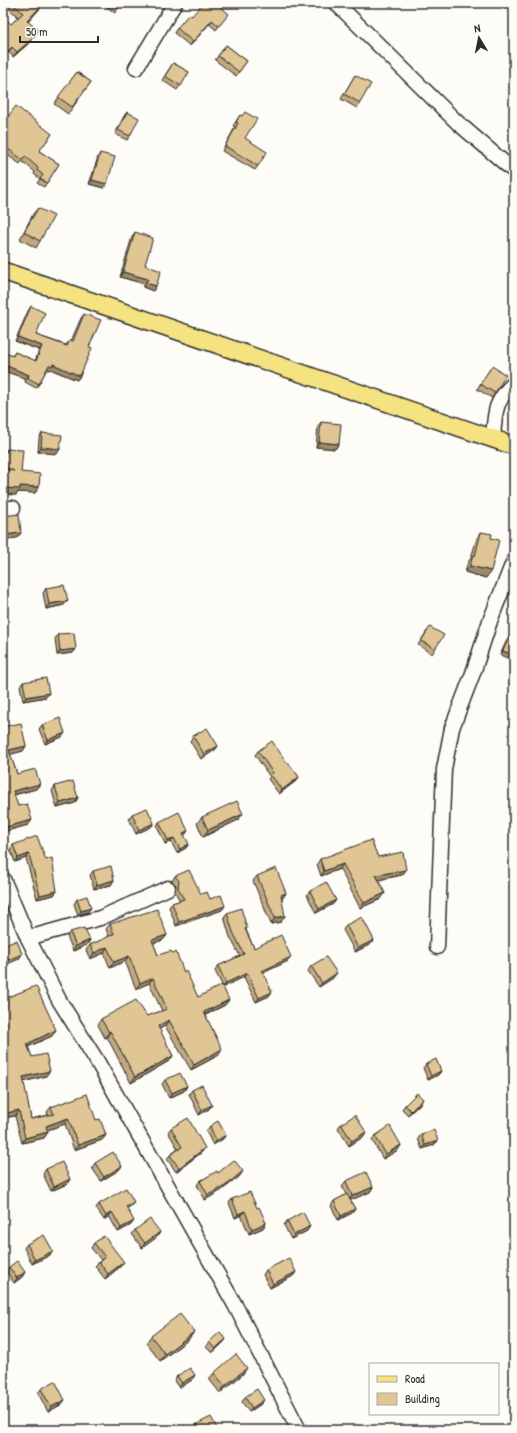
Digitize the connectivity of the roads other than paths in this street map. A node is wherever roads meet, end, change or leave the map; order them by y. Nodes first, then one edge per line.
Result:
1 (175, 3) edge
2 (336, 3) edge
3 (136, 68) dead end
4 (514, 170) edge
5 (3, 271) edge
6 (514, 383) edge
7 (493, 439) junction
8 (514, 446) edge
9 (514, 560) edge
10 (3, 879) edge
11 (168, 888) dead end
12 (28, 938) junction
13 (437, 947) dead end
14 (299, 1430) edge

1 - 3 street
2 - 4 street
5 - 7 main road
6 - 7 street
7 - 8 main road
9 - 13 street
10 - 12 street
11 - 12 street
12 - 14 street

